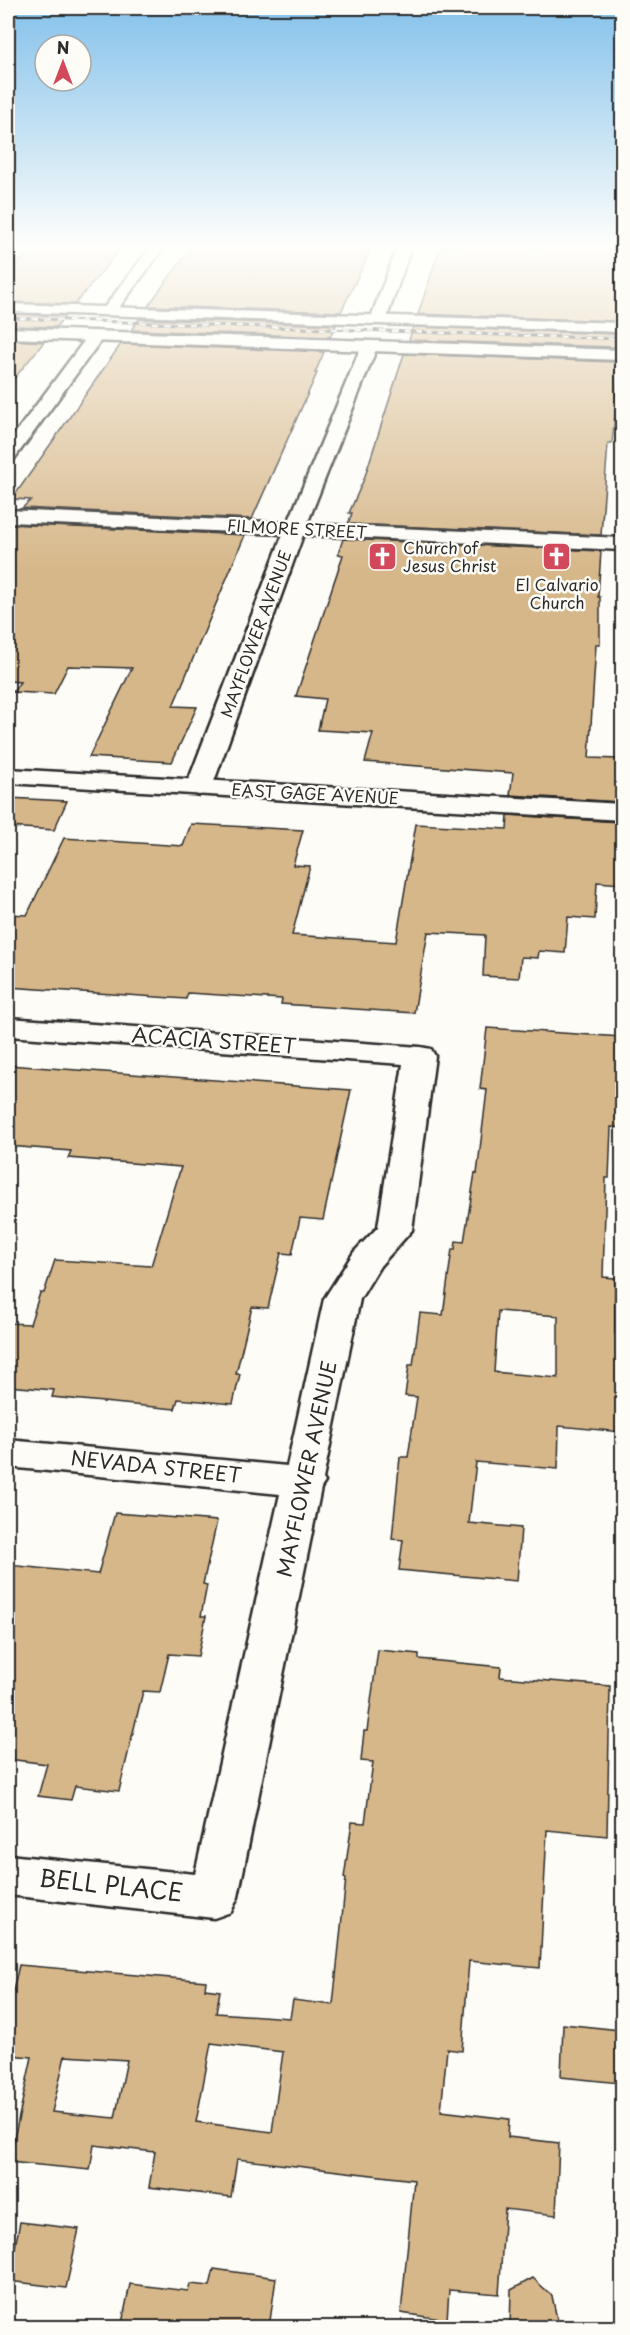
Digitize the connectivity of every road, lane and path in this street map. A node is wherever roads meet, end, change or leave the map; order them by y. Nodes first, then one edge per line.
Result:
1 (83, 354) edge
2 (366, 354) edge
3 (589, 354) edge
4 (622, 355) edge
5 (8, 455) edge
6 (8, 516) edge
7 (295, 529) junction
8 (622, 544) edge
9 (8, 776) edge
10 (199, 787) junction
11 (622, 812) edge
12 (8, 1027) edge
13 (420, 1056) joint
14 (8, 1452) edge
15 (305, 1482) junction
16 (8, 1875) edge
17 (214, 1897) joint

1 - 5 street
2 - 7 street, MAYFLOWER AVENUE
3 - 4 street
6 - 7 street, FILMORE STREET
7 - 8 street, FILMORE STREET
7 - 10 street, MAYFLOWER AVENUE
9 - 10 street, EAST GAGE AVENUE
10 - 11 street, EAST GAGE AVENUE
12 - 13 street, ACACIA STREET
13 - 15 street, MAYFLOWER AVENUE
14 - 15 street, NEVADA STREET
15 - 17 street, MAYFLOWER AVENUE
16 - 17 street, BELL PLACE

